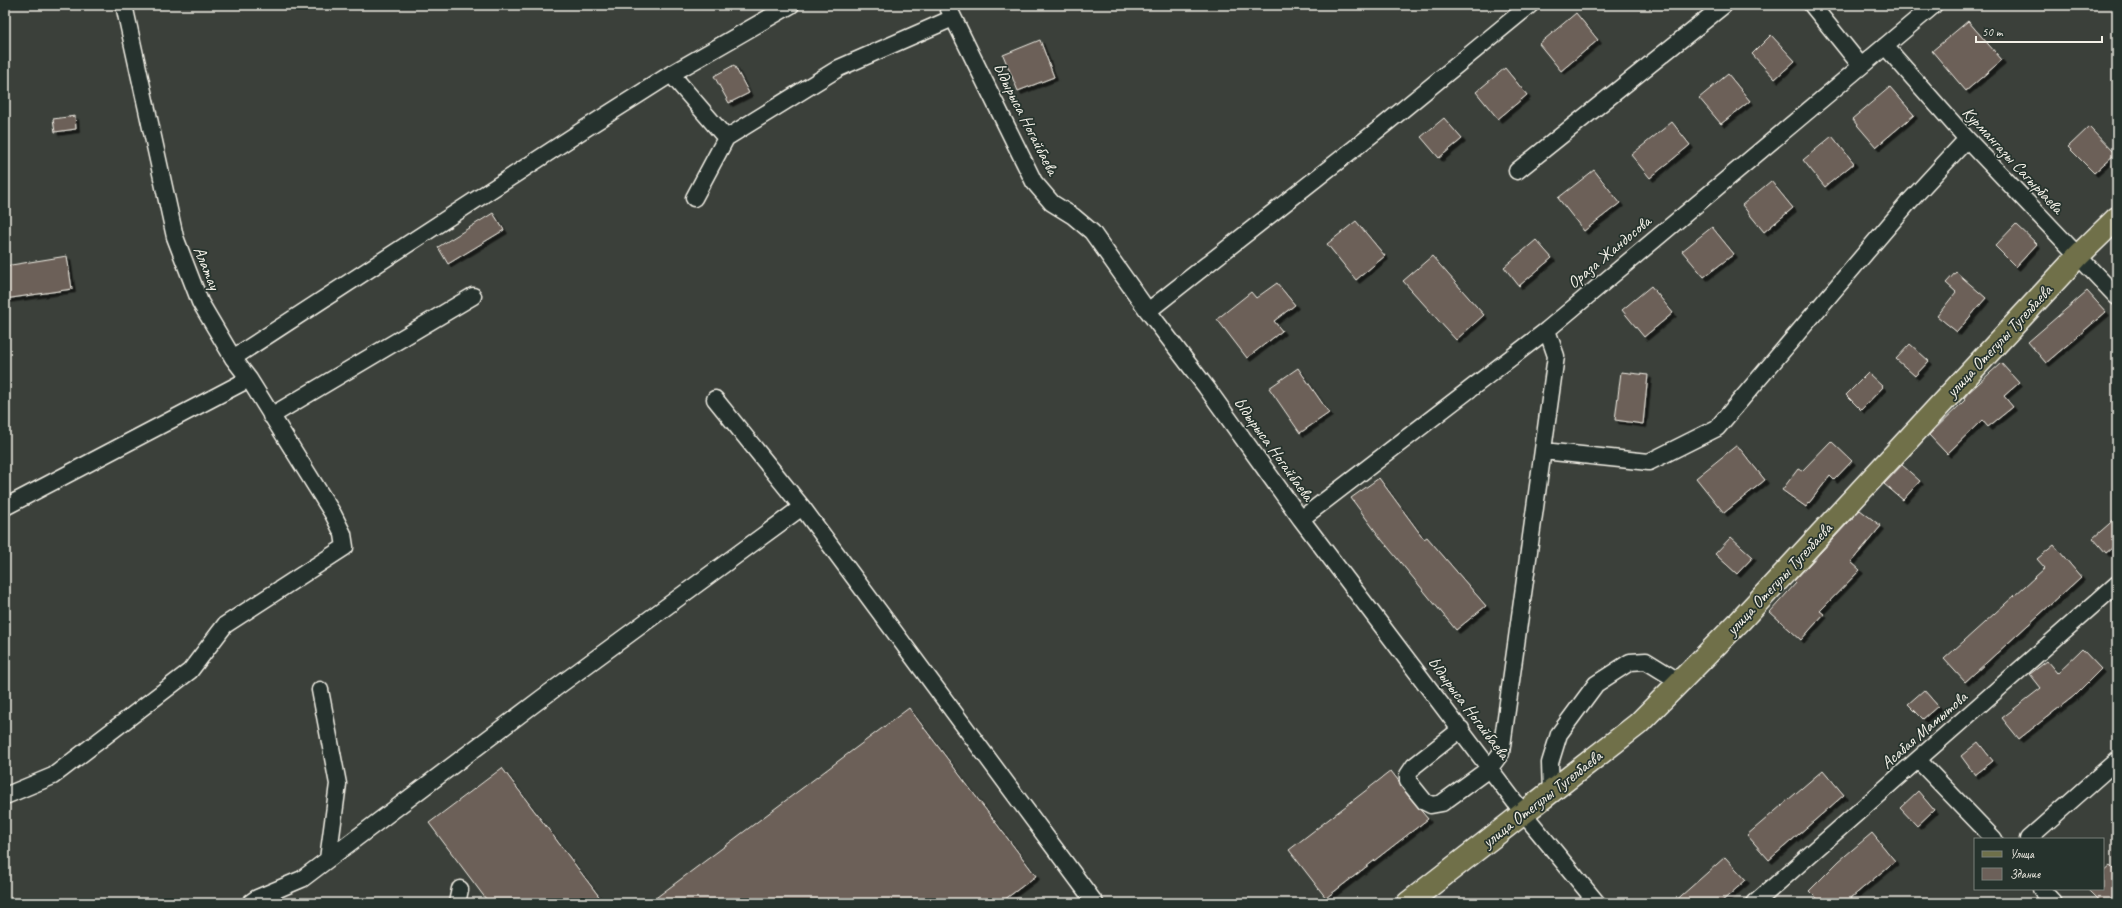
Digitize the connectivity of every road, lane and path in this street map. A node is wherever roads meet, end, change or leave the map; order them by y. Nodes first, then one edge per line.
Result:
1 (124, 5) edge
2 (791, 5) edge
3 (1530, 5) edge
4 (1724, 5) edge
5 (1812, 5) edge
6 (1934, 5) edge
7 (950, 11) edge
8 (1885, 46) junction
9 (1861, 66) junction
10 (671, 74) junction
11 (726, 138) junction
12 (1967, 139) junction
13 (1518, 171) dead end
14 (694, 198) dead end
15 (2117, 218) edge
16 (2078, 256) junction
17 (473, 296) dead end
18 (2117, 297) edge
19 (1148, 311) junction
20 (1547, 330) junction
21 (233, 358) junction
22 (249, 379) junction
23 (715, 399) dead end
24 (271, 416) junction
25 (1543, 451) junction
26 (5, 507) edge
27 (802, 507) junction
28 (1301, 519) junction
29 (2117, 584) edge
30 (1680, 682) junction
31 (320, 690) dead end
32 (1461, 729) junction
33 (1918, 760) junction
34 (2117, 760) edge
35 (1490, 768) junction
36 (1551, 793) junction
37 (5, 796) edge
38 (1524, 814) junction
39 (1993, 838) edge
40 (2029, 838) edge
41 (328, 860) junction
42 (2042, 890) edge
43 (250, 903) edge
44 (1095, 903) edge
45 (1408, 903) edge
46 (1597, 903) edge
47 (1755, 903) edge
48 (2054, 903) edge

1 - 21 street, Алатау
2 - 10 street
3 - 19 street
4 - 13 street
5 - 9 street
6 - 8 street, Ораза Жандосова
7 - 11 street
7 - 19 street, Ыдырыса Ногайбаева
8 - 9 street, Ораза Жандосова
8 - 12 street, Курмангазы Сагырбаева
9 - 20 street, Ораза Жандосова
10 - 11 street
10 - 21 street
11 - 14 street
12 - 16 street, Курмангазы Сагырбаева
12 - 25 street
15 - 16 main road, улица Отегулы Тугелбаева
16 - 18 street, Курмангазы Сагырбаева
16 - 30 main road, улица Отегулы Тугелбаева
17 - 24 street
19 - 28 street, Ыдырыса Ногайбаева
20 - 25 street
20 - 28 street, Ораза Жандосова
21 - 22 street, Алатау
22 - 24 street, Алатау
22 - 26 street
23 - 27 street
24 - 37 street, Алатау
25 - 35 street
27 - 41 street
27 - 44 street
28 - 32 street, Ыдырыса Ногайбаева
29 - 33 street, Асабая Мамытова
30 - 36 main road, улица Отегулы Тугелбаева
30 - 36 street
31 - 41 street
32 - 35 street, Ыдырыса Ногайбаева
32 - 35 street
33 - 39 street
33 - 47 street, Асабая Мамытова
34 - 40 street
35 - 38 street, Ыдырыса Ногайбаева
36 - 38 main road, улица Отегулы Тугелбаева
38 - 45 main road, улица Отегулы Тугелбаева
38 - 46 street, Ыдырыса Ногайбаева
41 - 43 street
42 - 48 street

